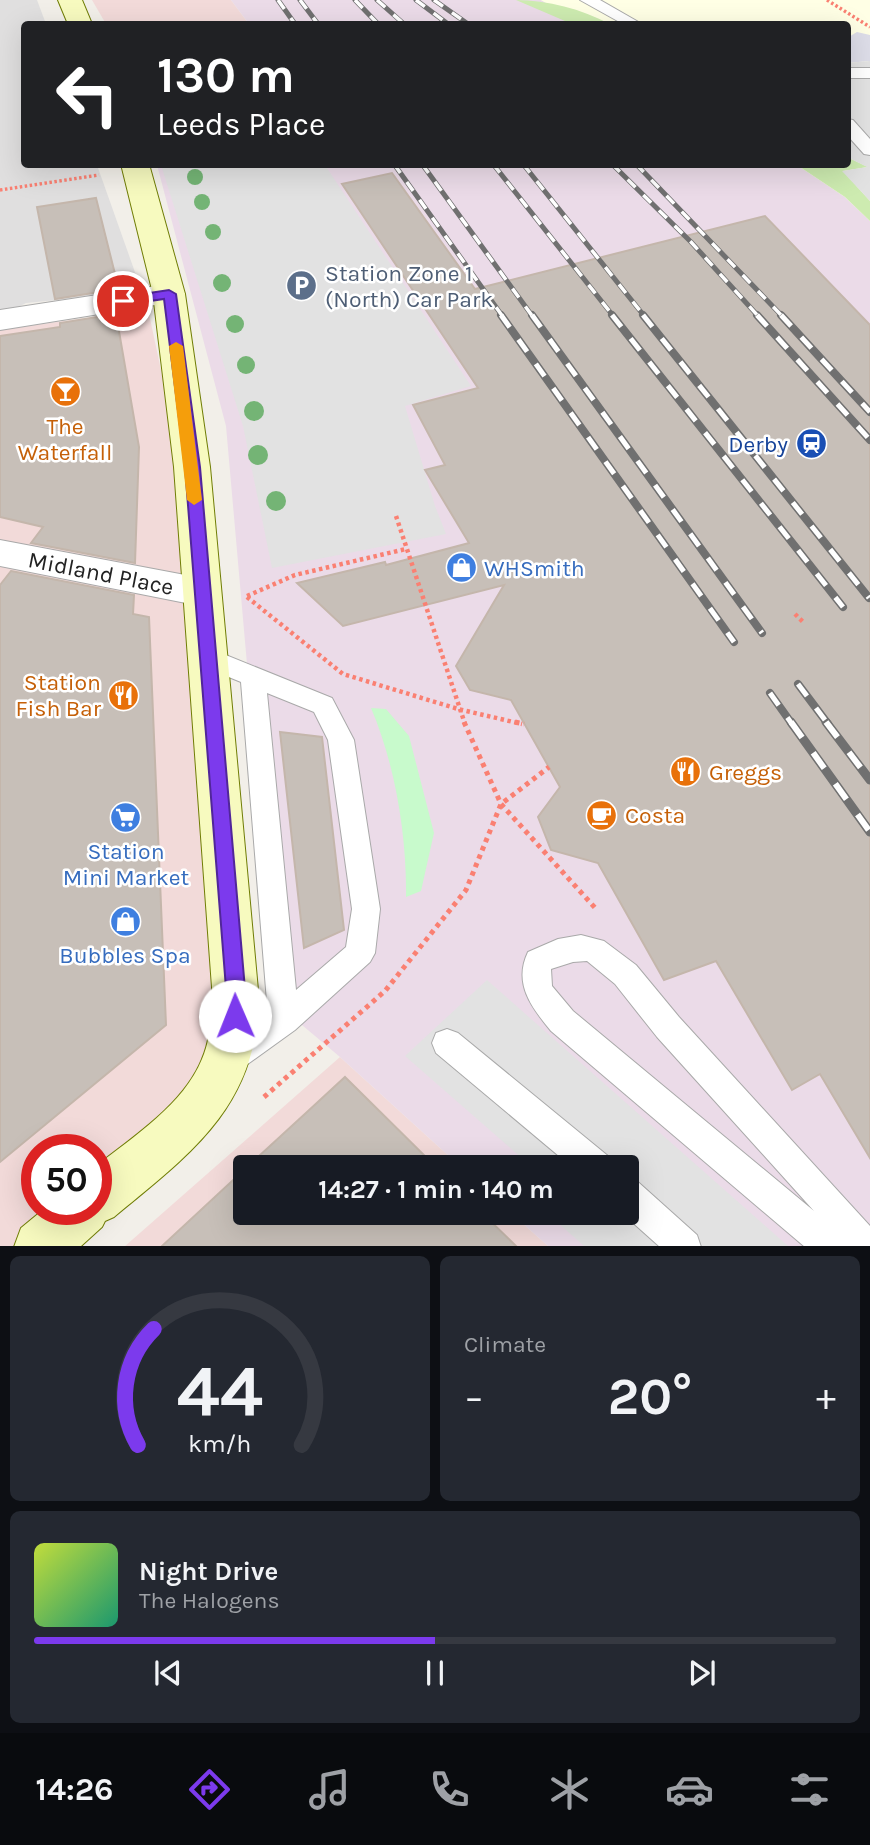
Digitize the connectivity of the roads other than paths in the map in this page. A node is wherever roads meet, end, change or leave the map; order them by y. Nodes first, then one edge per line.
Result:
1 (69, 0) edge
2 (588, 0) edge
3 (79, 21) edge
4 (628, 21) edge
5 (851, 73) edge
6 (870, 73) edge
7 (851, 129) edge
8 (851, 140) edge
9 (870, 151) edge
10 (121, 169) edge
11 (169, 294) junction
12 (0, 320) edge
13 (0, 553) edge
14 (201, 592) junction
15 (206, 657) junction
16 (253, 677) junction
17 (284, 1020) junction
18 (447, 1043) dead end
19 (227, 1061) junction
20 (582, 1155) edge
21 (112, 1185) edge
22 (639, 1206) edge
23 (65, 1225) edge
24 (41, 1246) edge
25 (684, 1246) edge
26 (830, 1246) edge
27 (865, 1246) edge

1 - 3 main road
2 - 4 lane
5 - 6 lane
7 - 9 lane
8 - 9 lane
10 - 11 main road
11 - 12 street
11 - 14 main road
13 - 14 street, Midland Place
14 - 15 main road
15 - 16 lane
15 - 19 main road
16 - 17 lane
16 - 17 lane
17 - 19 lane
18 - 20 lane
19 - 21 main road
22 - 25 lane
23 - 24 main road
26 - 27 lane

